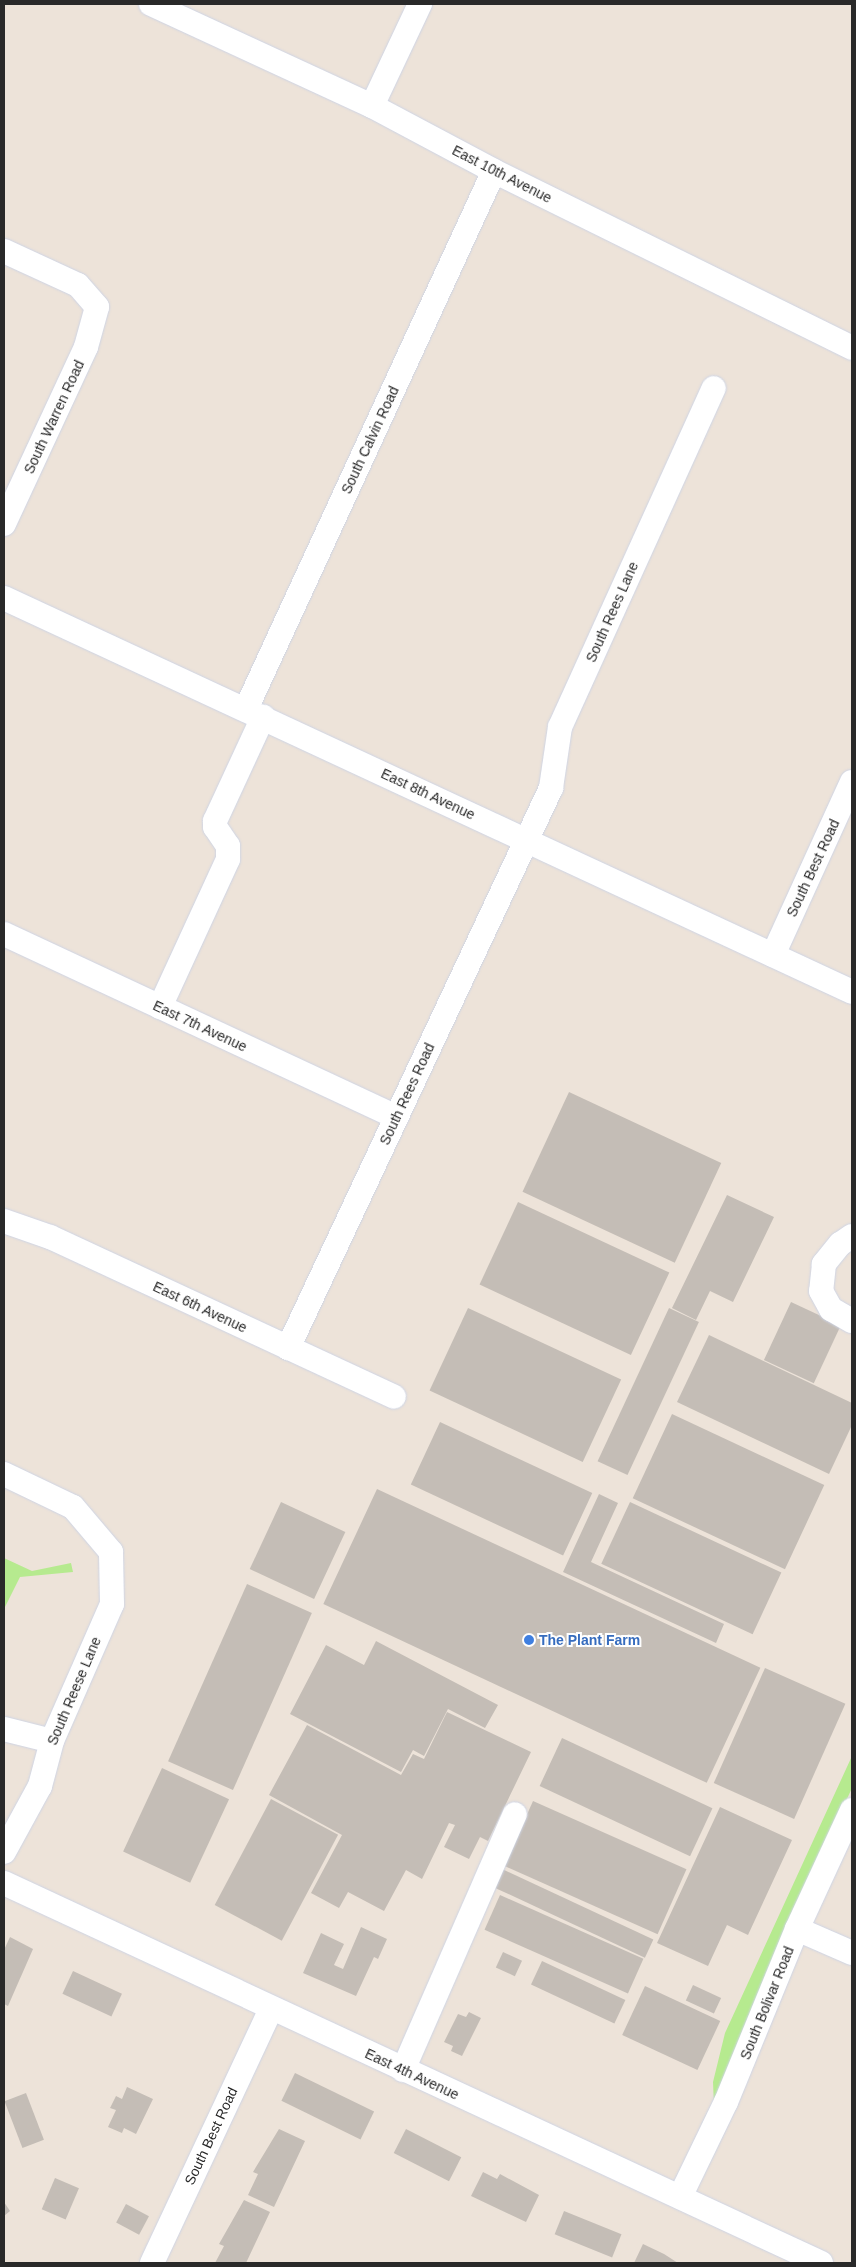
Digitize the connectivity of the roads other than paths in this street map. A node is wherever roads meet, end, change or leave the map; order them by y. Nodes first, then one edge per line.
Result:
1 (151, 4) edge
2 (420, 4) edge
3 (372, 106) junction
4 (494, 171) junction
5 (4, 251) edge
6 (852, 348) edge
7 (714, 388) dead end
8 (4, 524) edge
9 (4, 598) edge
10 (255, 713) junction
11 (852, 782) edge
12 (526, 840) junction
13 (4, 934) edge
14 (773, 955) junction
15 (852, 992) edge
16 (160, 1007) junction
17 (396, 1117) junction
18 (4, 1221) edge
19 (852, 1236) edge
20 (852, 1321) edge
21 (288, 1348) junction
22 (394, 1397) dead end
23 (4, 1474) edge
24 (4, 1730) edge
25 (52, 1741) junction
26 (852, 1810) edge
27 (515, 1814) dead end
28 (4, 1852) edge
29 (4, 1884) edge
30 (797, 1929) junction
31 (852, 1953) edge
32 (271, 2009) junction
33 (403, 2070) junction
34 (680, 2197) junction
35 (152, 2263) edge
36 (821, 2263) edge

1 - 3 street, East 10th Avenue
2 - 3 street
3 - 4 street, East 10th Avenue
4 - 6 street, East 10th Avenue
4 - 10 street, South Calvin Road
5 - 8 street, South Warren Road
7 - 12 street, South Rees Lane
9 - 10 street, East 8th Avenue
10 - 12 street, East 8th Avenue
10 - 16 street, South Calvin Road
11 - 14 street, South Best Road
12 - 14 street, East 8th Avenue
12 - 17 street, South Rees Road
13 - 16 street, East 7th Avenue
14 - 15 street, East 8th Avenue
16 - 17 street, East 7th Avenue
17 - 21 street, South Rees Road
18 - 21 street, East 6th Avenue
19 - 20 street
21 - 22 street, East 6th Avenue
23 - 25 street, South Reese Lane
24 - 25 street
25 - 28 street, South Reese Lane
26 - 30 street, South Bolivar Road
27 - 33 street
29 - 32 street, East 4th Avenue
30 - 31 street
30 - 34 street, South Bolivar Road
32 - 33 street, East 4th Avenue
32 - 35 street, South Best Road
33 - 34 street, East 4th Avenue
34 - 36 street, East 4th Avenue

